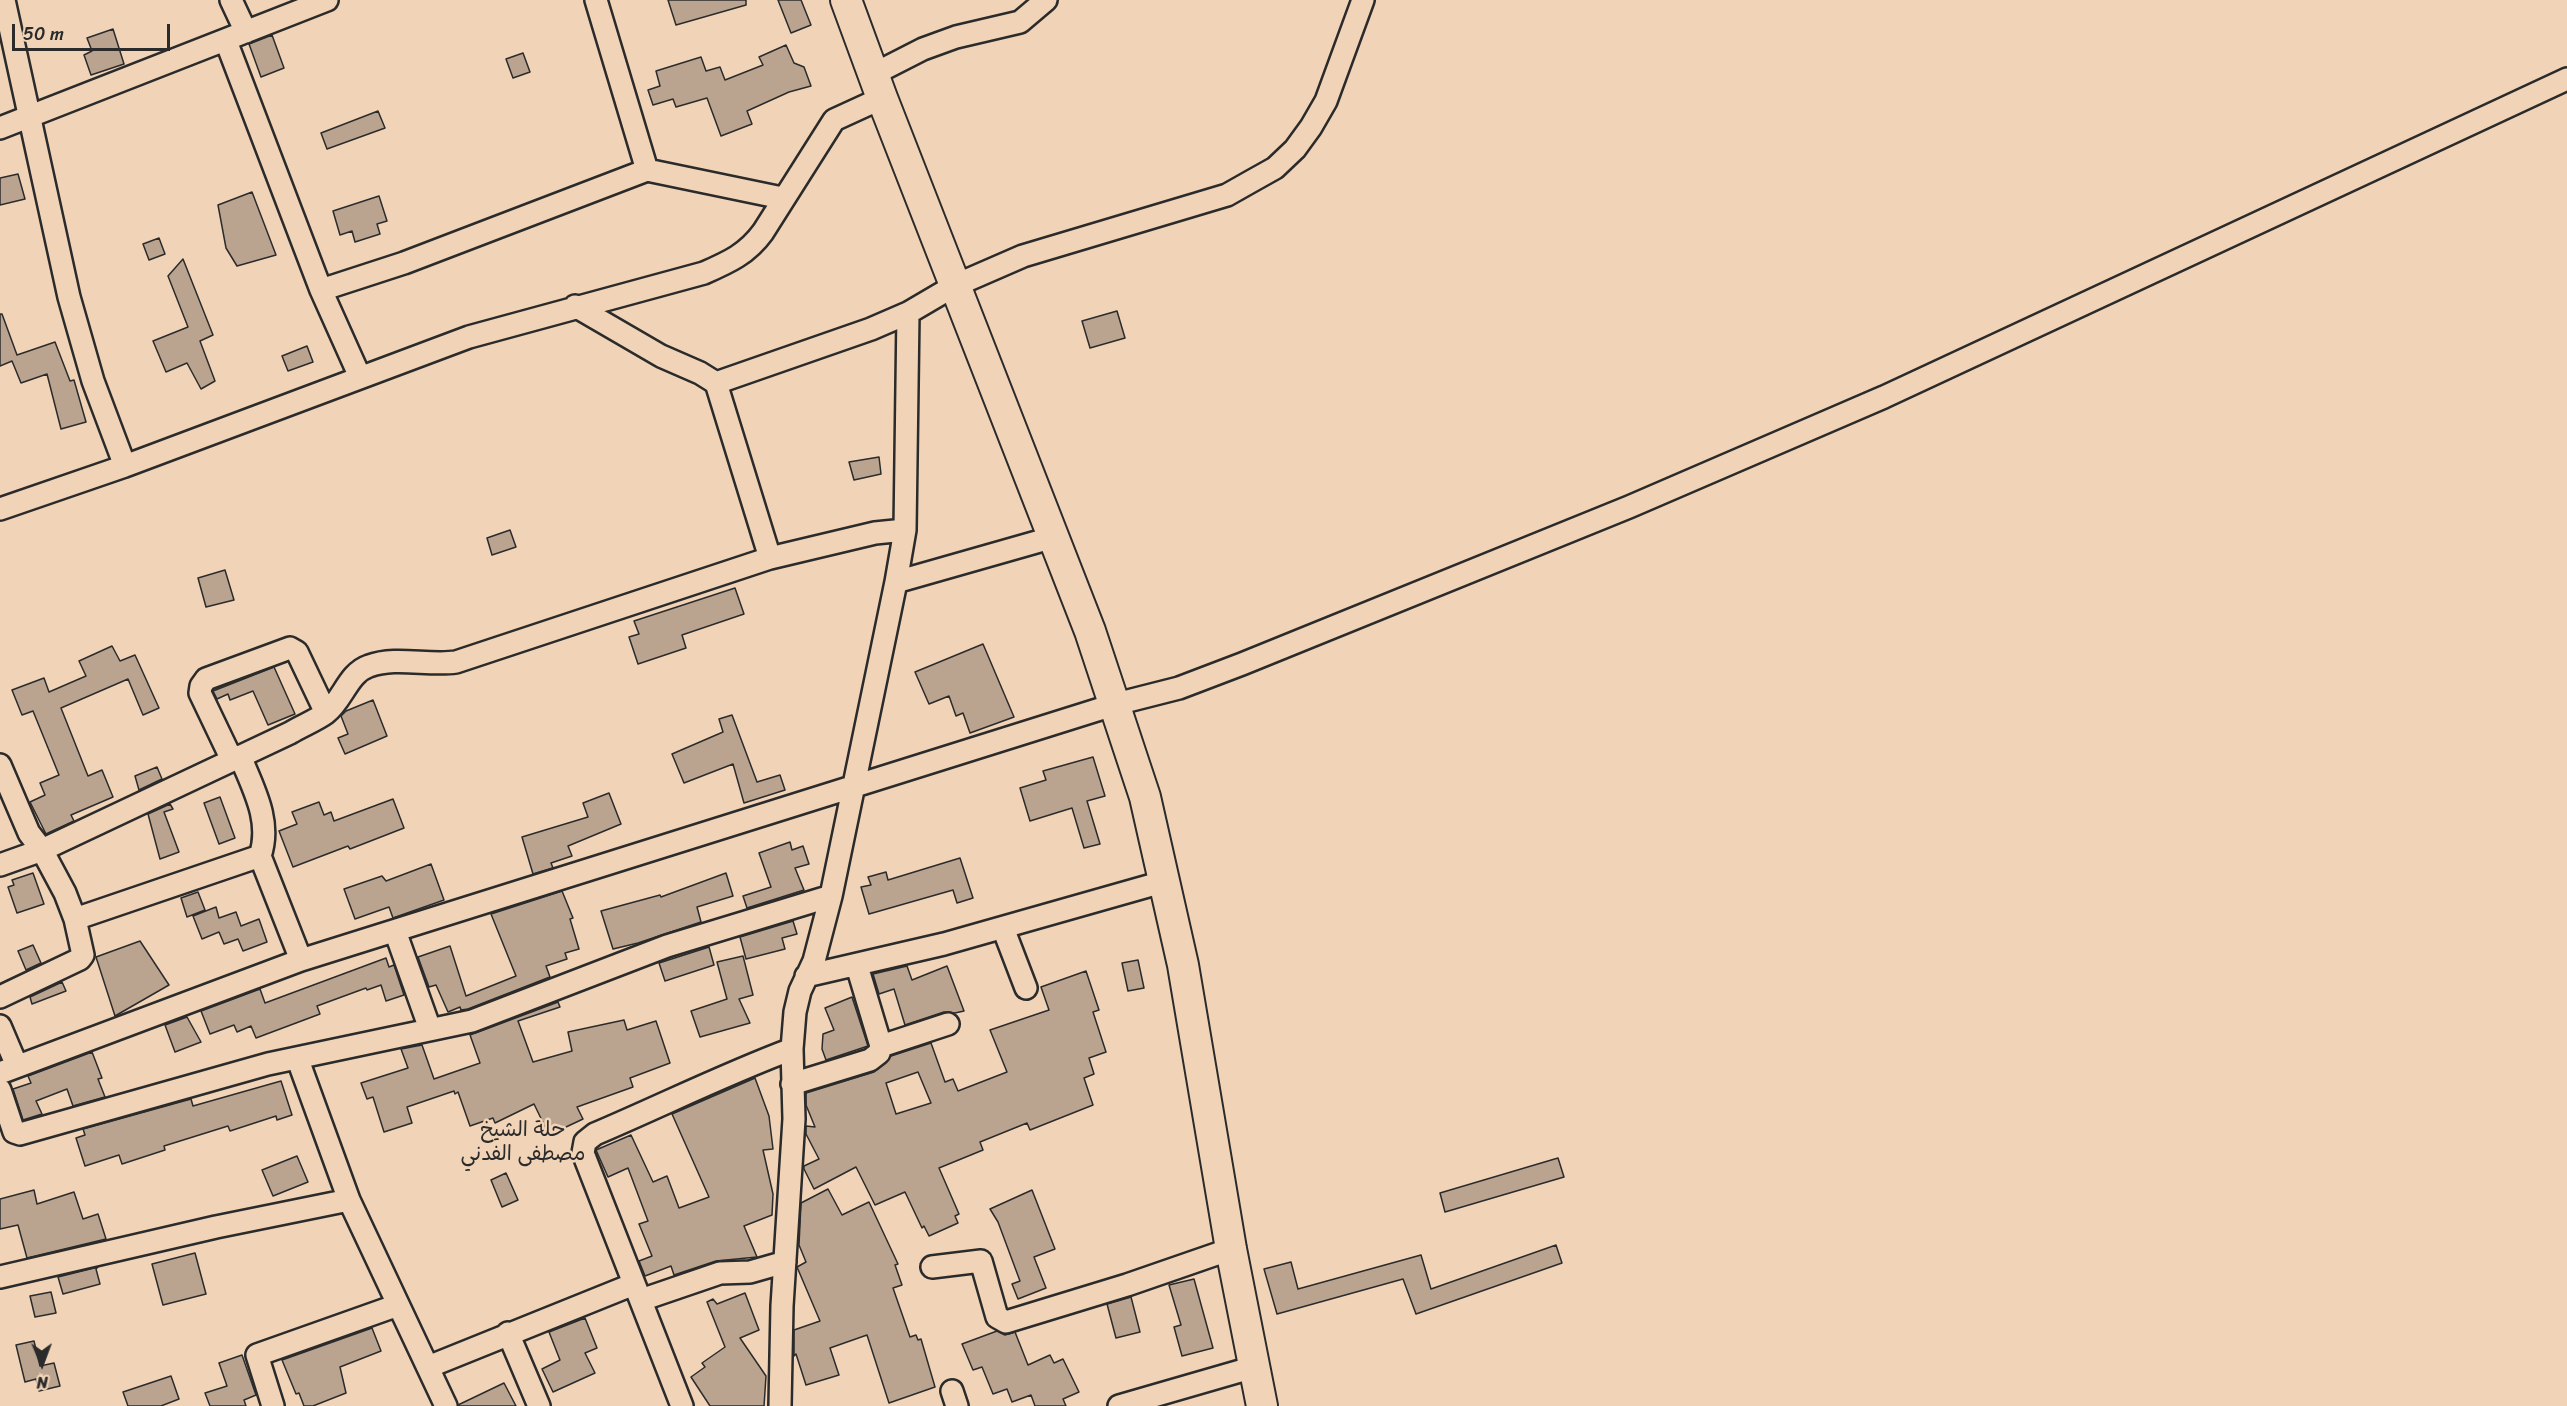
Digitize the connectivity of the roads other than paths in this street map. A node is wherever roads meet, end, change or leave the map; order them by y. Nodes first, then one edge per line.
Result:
1 (4, 0) edge
2 (231, 0) edge
3 (327, 0) edge
4 (596, 0) edge
5 (846, 0) edge
6 (1046, 0) edge
7 (1363, 0) edge
8 (236, 37) junction
9 (2567, 79) edge
10 (878, 86) junction
11 (31, 114) junction
12 (0, 128) edge
13 (647, 170) junction
14 (782, 198) junction
15 (954, 285) junction
16 (321, 290) junction
17 (574, 306) junction
18 (908, 313) junction
19 (360, 377) junction
20 (716, 383) junction
21 (125, 466) junction
22 (0, 509) edge
23 (905, 530) junction
24 (1054, 537) junction
25 (770, 558) junction
26 (896, 582) junction
27 (1116, 704) junction
28 (326, 713) junction
29 (236, 758) junction
30 (0, 765) edge
31 (856, 787) junction
32 (42, 850) junction
33 (260, 856) junction
34 (0, 865) edge
35 (1166, 881) junction
36 (831, 896) junction
37 (75, 919) junction
38 (1003, 928) junction
39 (395, 931) junction
40 (301, 960) junction
41 (857, 966) junction
42 (806, 976) junction
43 (1026, 988) dead end
44 (0, 997) edge
45 (948, 1024) dead end
46 (0, 1026) edge
47 (430, 1029) junction
48 (881, 1046) junction
49 (792, 1049) junction
50 (298, 1060) junction
51 (9, 1070) edge
52 (792, 1084) junction
53 (0, 1090) edge
54 (349, 1200) junction
55 (1231, 1249) junction
56 (785, 1262) junction
57 (932, 1268) dead end
58 (0, 1277) edge
59 (638, 1292) junction
60 (398, 1305) junction
61 (508, 1333) junction
62 (428, 1367) junction
63 (1254, 1367) junction
64 (273, 1406) edge
65 (446, 1406) edge
66 (539, 1406) edge
67 (682, 1406) edge
68 (780, 1406) edge
69 (1119, 1406) edge
70 (1262, 1406) edge

1 - 11 street
2 - 8 street
3 - 8 street
4 - 13 street
5 - 10 street
6 - 10 street
7 - 15 street
8 - 11 street
8 - 16 street
9 - 27 street
10 - 14 street
10 - 15 street
11 - 12 street
11 - 21 street
13 - 14 street
13 - 16 street
14 - 17 street
15 - 18 street
15 - 24 street
16 - 19 street
17 - 19 street
17 - 20 street
18 - 20 street
18 - 23 street
19 - 21 street
20 - 25 street
21 - 22 street
23 - 25 street
23 - 26 street
24 - 26 street
24 - 27 street
25 - 28 street
26 - 31 street
27 - 31 street
27 - 35 street
28 - 29 street
28 - 29 street
29 - 32 street
29 - 33 street
30 - 32 street
31 - 36 street
31 - 39 street
32 - 34 street
32 - 37 street
33 - 37 street
33 - 40 street
35 - 38 street
35 - 55 street
36 - 42 street
36 - 47 street
37 - 44 street
38 - 41 street
38 - 43 street
39 - 40 street
39 - 47 street
40 - 51 street
41 - 42 street
41 - 48 street
42 - 49 street
45 - 48 street
46 - 51 street
47 - 50 street
48 - 52 street
49 - 52 street
49 - 59 street
50 - 53 street
50 - 54 street
52 - 56 street
54 - 58 street
54 - 60 street
55 - 57 street
55 - 63 street
56 - 59 street
56 - 68 street
59 - 61 street
59 - 67 street
60 - 62 street
60 - 64 street
61 - 62 street
61 - 66 street
62 - 65 street
63 - 69 street
63 - 70 street

